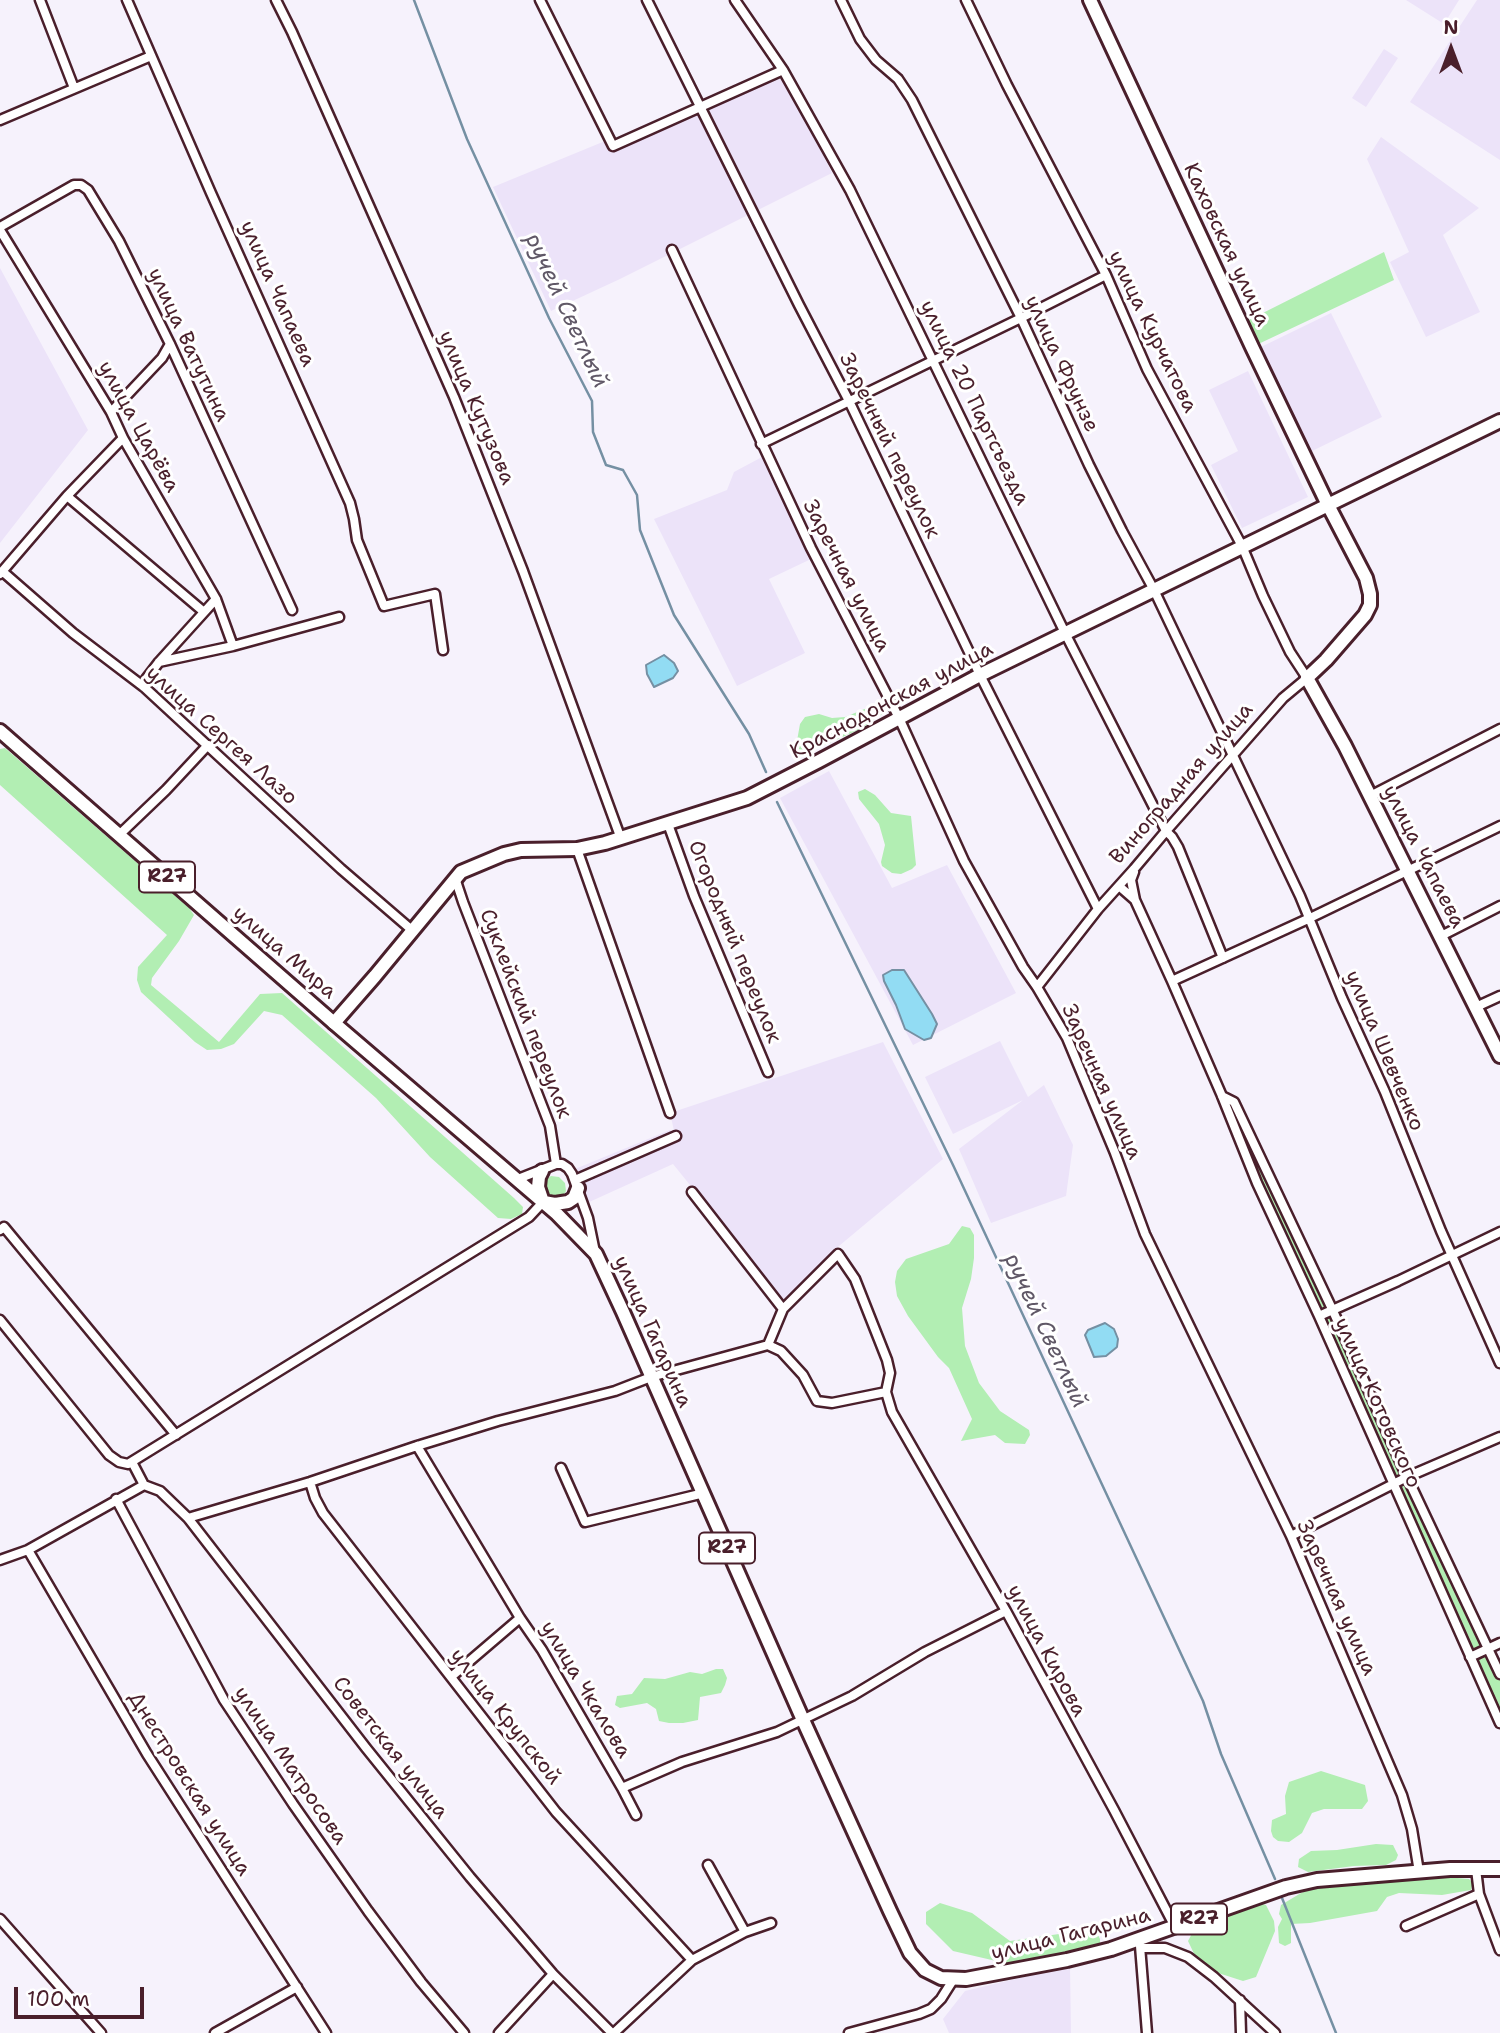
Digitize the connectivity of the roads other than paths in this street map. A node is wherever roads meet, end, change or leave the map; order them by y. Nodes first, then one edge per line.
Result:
1 (40, 0) edge
2 (127, 0) edge
3 (276, 0) edge
4 (540, 0) edge
5 (648, 0) edge
6 (735, 0) edge
7 (841, 0) edge
8 (966, 0) edge
9 (1090, 0) edge
10 (151, 56) junction
11 (783, 70) junction
12 (74, 88) junction
13 (702, 106) junction
14 (0, 120) edge
15 (0, 228) edge
16 (671, 250) dead end
17 (1105, 275) junction
18 (1021, 318) junction
19 (170, 344) junction
20 (934, 360) junction
21 (849, 401) junction
22 (111, 412) junction
23 (1500, 421) edge
24 (123, 438) junction
25 (761, 444) junction
26 (67, 496) junction
27 (1328, 505) junction
28 (1242, 546) junction
29 (1, 572) edge
30 (1154, 590) junction
31 (216, 599) junction
32 (292, 610) dead end
33 (204, 612) junction
34 (1365, 615) joint
35 (339, 617) dead end
36 (1065, 633) junction
37 (233, 646) junction
38 (443, 650) dead end
39 (159, 662) junction
40 (980, 675) junction
41 (1307, 678) junction
42 (144, 687) junction
43 (899, 718) junction
44 (1500, 729) edge
45 (0, 731) edge
46 (208, 745) junction
47 (1234, 754) junction
48 (1370, 796) junction
49 (668, 824) junction
50 (1500, 826) edge
51 (1166, 831) junction
52 (119, 835) junction
53 (621, 839) junction
54 (577, 849) junction
55 (1135, 869) junction
56 (1407, 872) junction
57 (455, 878) junction
58 (1119, 886) junction
59 (1135, 900) junction
60 (1500, 906) edge
61 (1098, 909) junction
62 (1310, 918) junction
63 (413, 931) junction
64 (1441, 936) junction
65 (1223, 958) junction
66 (1172, 981) junction
67 (1038, 987) junction
68 (1500, 996) edge
69 (1476, 1007) junction
70 (334, 1023) junction
71 (1500, 1056) edge
72 (768, 1072) dead end
73 (1222, 1097) junction
74 (670, 1113) dead end
75 (676, 1136) dead end
76 (556, 1164) junction
77 (542, 1171) junction
78 (518, 1180) junction
79 (576, 1184) junction
80 (692, 1192) dead end
81 (544, 1202) junction
82 (0, 1230) edge
83 (1500, 1232) edge
84 (596, 1254) junction
85 (1452, 1255) junction
86 (783, 1309) junction
87 (1333, 1311) junction
88 (1319, 1316) junction
89 (0, 1320) edge
90 (768, 1345) junction
91 (1500, 1363) edge
92 (652, 1377) junction
93 (886, 1392) junction
94 (176, 1435) junction
95 (1500, 1437) edge
96 (417, 1446) junction
97 (132, 1462) junction
98 (561, 1468) dead end
99 (1407, 1477) junction
100 (310, 1482) junction
101 (1393, 1484) junction
102 (144, 1485) junction
103 (704, 1493) junction
104 (116, 1499) junction
105 (188, 1518) junction
106 (1291, 1536) junction
107 (28, 1550) junction
108 (0, 1560) edge
109 (1006, 1611) junction
110 (520, 1618) junction
111 (1500, 1643) edge
112 (1488, 1648) junction
113 (1470, 1657) junction
114 (1500, 1674) edge
115 (451, 1677) junction
116 (803, 1720) junction
117 (1500, 1723) edge
118 (622, 1788) junction
119 (636, 1815) dead end
120 (708, 1865) dead end
121 (1498, 1868) edge
122 (1476, 1869) junction
123 (1419, 1872) junction
124 (1479, 1894) junction
125 (0, 1919) edge
126 (771, 1923) dead end
127 (1406, 1926) dead end
128 (1175, 1927) junction
129 (745, 1932) junction
130 (1159, 1933) junction
131 (1139, 1944) junction
132 (1165, 1948) junction
133 (1500, 1950) edge
134 (692, 1959) junction
135 (553, 1974) junction
136 (953, 1980) junction
137 (297, 1987) junction
138 (1240, 2000) junction
139 (101, 2033) edge
140 (215, 2033) edge
141 (327, 2033) edge
142 (464, 2033) edge
143 (499, 2033) edge
144 (613, 2033) edge
145 (849, 2033) edge
146 (1147, 2033) edge
147 (1241, 2033) edge
148 (1275, 2033) edge

1 - 12 street
2 - 10 street, улица Чапаева
3 - 53 street, улица Кутузова
4 - 13 street
5 - 13 street, Заречный переулок
6 - 11 street, улица 20 Партсъезда
7 - 18 street, улица Фрунзе
8 - 17 street, улица Курчатова
9 - 27 street, Каховская улица
10 - 12 street
10 - 38 street, улица Чапаева
11 - 13 street
11 - 20 street, улица 20 Партсъезда
12 - 14 street
13 - 21 street, Заречный переулок
15 - 19 street, улица Ватутина
15 - 22 street, улица Царёва
16 - 25 street, Заречная улица
17 - 18 street
17 - 28 street, улица Курчатова
18 - 20 street
18 - 30 street, улица Фрунзе
19 - 22 street
19 - 32 street, улица Ватутина
20 - 21 street
20 - 36 street, улица 20 Партсъезда
21 - 25 street
21 - 40 street, Заречный переулок
22 - 24 street, улица Царёва
23 - 27 street, Краснодонская улица
24 - 26 street
24 - 31 street, улица Царёва
25 - 43 street, Заречная улица
26 - 29 street
26 - 33 street
27 - 28 street, Краснодонская улица
27 - 34 street, Каховская улица
28 - 30 street, Краснодонская улица
28 - 41 street, улица Курчатова
29 - 42 street, улица Сергея Лазо
30 - 36 street, Краснодонская улица
30 - 47 street, улица Фрунзе
31 - 33 street
31 - 37 street, улица Царёва
33 - 39 street
34 - 41 street, Виноградная улица
35 - 37 street
36 - 40 street, Краснодонская улица
36 - 51 street, улица 20 Партсъезда
37 - 39 street
39 - 42 street
40 - 43 street, Краснодонская улица
40 - 61 street, Заречный переулок
41 - 47 street, Виноградная улица
41 - 48 street, улица Чапаева
42 - 46 street, улица Сергея Лазо
43 - 49 street, Краснодонская улица
43 - 67 street, Заречная улица
44 - 48 street
45 - 52 street, улица Мира / R27
46 - 52 street
46 - 63 street, улица Сергея Лазо
47 - 51 street, Виноградная улица
47 - 62 street, улица Шевченко
48 - 56 street, улица Чапаева
49 - 53 street, Краснодонская улица
49 - 72 street, Огородный переулок
50 - 56 street
51 - 55 street, Виноградная улица
51 - 65 street, улица 20 Партсъезда
52 - 70 street, улица Мира / R27
53 - 54 street, Краснодонская улица
54 - 57 street, Краснодонская улица
54 - 74 street
55 - 58 street, Виноградная улица
55 - 59 street
56 - 62 street
56 - 64 street, улица Чапаева
57 - 63 street, Краснодонская улица
57 - 76 street, Суклейский переулок
58 - 59 street, улица Котовского
58 - 61 street, Виноградная улица
59 - 66 street, улица Котовского
60 - 64 street
61 - 67 street, Виноградная улица
62 - 65 street
62 - 85 street, улица Шевченко
63 - 70 street, Краснодонская улица
64 - 69 street, улица Чапаева
65 - 66 street
66 - 73 street, улица Котовского
67 - 106 street, Заречная улица
68 - 69 street
69 - 71 street, улица Чапаева
70 - 78 street, улица Мира / R27
73 - 87 street, улица Котовского
73 - 88 street, улица Котовского
75 - 79 street
76 - 77 street
76 - 79 street
77 - 78 street
77 - 81 street
78 - 81 street, улица Мира / R27
79 - 81 street
79 - 84 street
80 - 86 street
81 - 84 street, улица Гагарина / R27
81 - 94 street
82 - 94 street
83 - 85 street
84 - 92 street, улица Гагарина / R27
85 - 87 street
85 - 91 street, улица Шевченко
86 - 90 street
86 - 93 street, улица Кирова
87 - 88 street
87 - 99 street, улица Котовского
88 - 101 street, улица Котовского
89 - 97 street
90 - 92 street
90 - 93 street
92 - 96 street
92 - 103 street, улица Гагарина / R27
93 - 109 street, улица Кирова
94 - 97 street
95 - 99 street
96 - 100 street
96 - 110 street, улица Чкалова
97 - 102 street
98 - 103 street
99 - 101 street
99 - 112 street, улица Котовского
100 - 105 street
100 - 115 street, улица Крупской
101 - 106 street
101 - 113 street, улица Котовского
102 - 104 street
102 - 105 street, Советская улица
103 - 116 street, улица Гагарина / R27
104 - 107 street
104 - 142 street, улица Матросова
105 - 135 street, Советская улица
106 - 123 street, Заречная улица
107 - 108 street
107 - 137 street, Днестровская улица
109 - 116 street
109 - 128 street, улица Кирова
110 - 115 street
110 - 118 street, улица Чкалова
111 - 112 street
112 - 113 street
112 - 114 street, улица Котовского
113 - 117 street, улица Котовского
115 - 134 street, улица Крупской
116 - 118 street, улица Чкалова
116 - 136 street, улица Гагарина / R27
118 - 119 street
120 - 129 street
121 - 122 street, улица Гагарина / R27
122 - 123 street, улица Гагарина / R27
122 - 124 street
123 - 128 street, улица Гагарина / R27
124 - 127 street
124 - 133 street
125 - 139 street
126 - 129 street
128 - 130 street, улица Гагарина / R27
129 - 134 street
130 - 131 street, улица Гагарина / R27
130 - 132 street
131 - 132 street
131 - 136 street, улица Гагарина / R27
131 - 146 street
132 - 138 street
134 - 144 street
135 - 143 street
135 - 144 street, Советская улица
136 - 145 street
137 - 140 street
137 - 141 street, Днестровская улица
138 - 147 street
138 - 148 street

